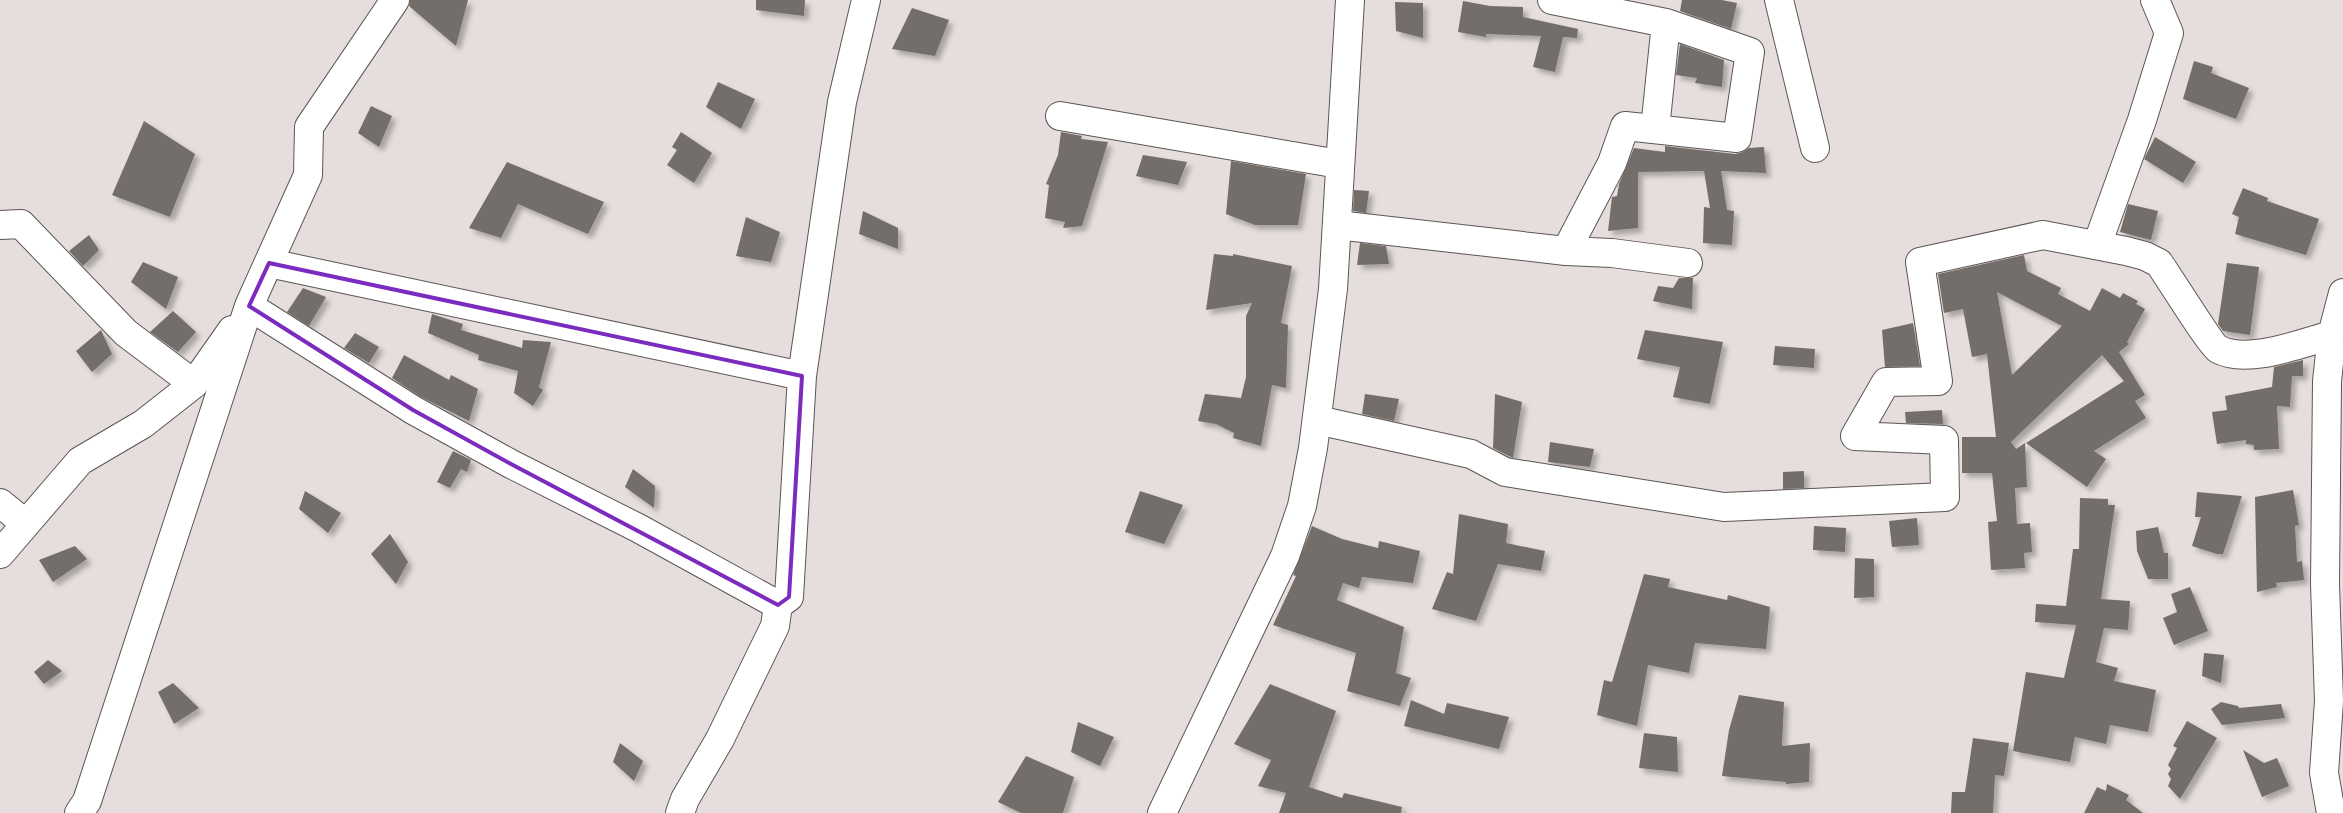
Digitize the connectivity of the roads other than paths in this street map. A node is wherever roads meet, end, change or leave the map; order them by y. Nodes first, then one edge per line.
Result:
1 (395, 0) edge
2 (866, 0) edge
3 (1350, 0) edge
4 (1552, 0) edge
5 (1780, 0) edge
6 (2155, 0) edge
7 (1666, 23) junction
8 (1060, 116) dead end
9 (1655, 129) junction
10 (1815, 148) dead end
11 (1340, 168) junction
12 (0, 224) edge
13 (1337, 225) junction
14 (2097, 245) junction
15 (1566, 251) junction
16 (269, 263) junction
17 (1688, 263) dead end
18 (2343, 293) edge
19 (249, 306) junction
20 (2332, 335) junction
21 (802, 376) junction
22 (194, 384) junction
23 (1317, 420) junction
24 (0, 503) edge
25 (26, 524) junction
26 (0, 554) edge
27 (778, 605) junction
28 (88, 809) edge
29 (680, 813) edge
30 (1162, 813) edge
31 (2331, 813) edge

1 - 16 street
2 - 21 street
3 - 11 street
4 - 7 street
5 - 10 street
6 - 14 street
7 - 9 street
7 - 9 street
8 - 11 street
9 - 15 street
11 - 13 street
12 - 22 street
13 - 15 street
13 - 23 street
14 - 20 street
14 - 23 street
15 - 17 street
16 - 19 street
16 - 21 street
18 - 20 street
19 - 22 street
19 - 27 street
19 - 28 street
20 - 31 street
21 - 27 street
22 - 25 street
23 - 30 street
24 - 25 street
25 - 26 street
27 - 29 street

